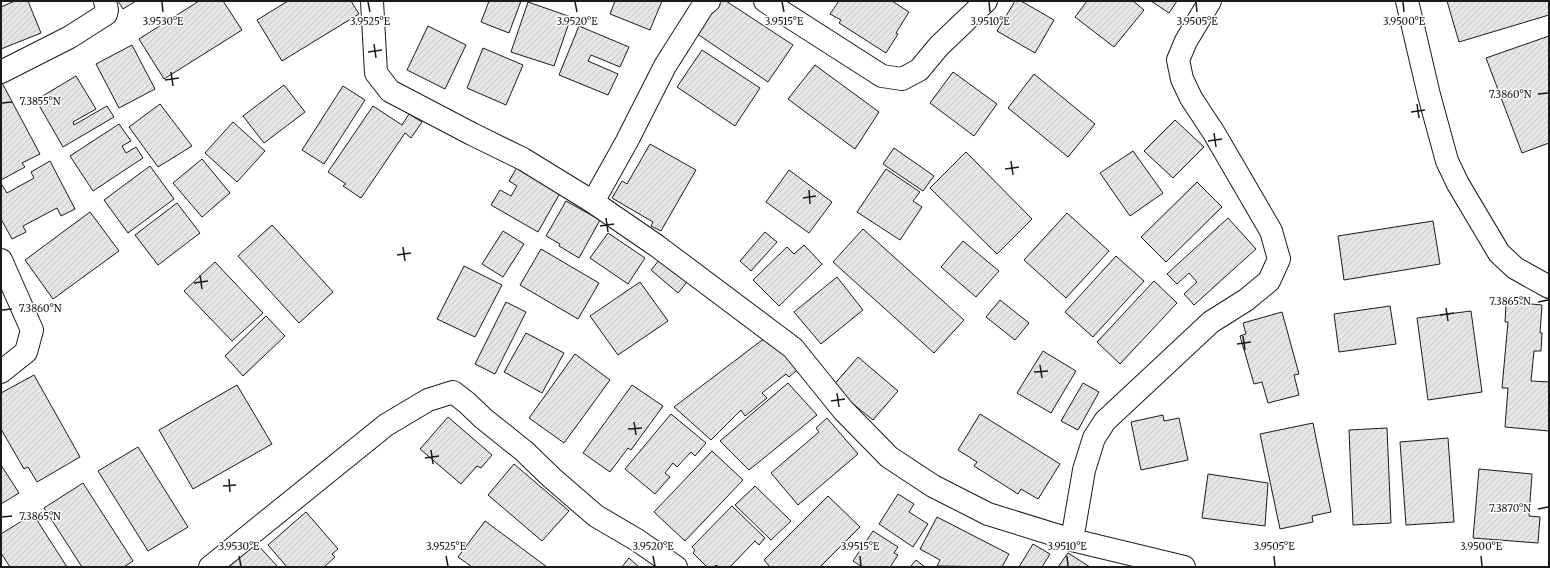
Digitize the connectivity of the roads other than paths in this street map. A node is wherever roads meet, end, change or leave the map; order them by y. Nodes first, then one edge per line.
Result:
1 (105, 1) edge
2 (372, 1) edge
3 (708, 1) edge
4 (765, 1) edge
5 (986, 1) edge
6 (1210, 1) edge
7 (1407, 1) edge
8 (1, 72) edge
9 (593, 202) junction
10 (1, 260) edge
11 (1549, 287) edge
12 (1, 372) edge
13 (1072, 540) junction
14 (210, 567) edge
15 (676, 567) edge
16 (1184, 567) edge

1 - 8 street
2 - 9 street
3 - 9 street
4 - 5 street
6 - 13 street
7 - 11 street
9 - 13 street
10 - 12 street
13 - 16 street
14 - 15 street

